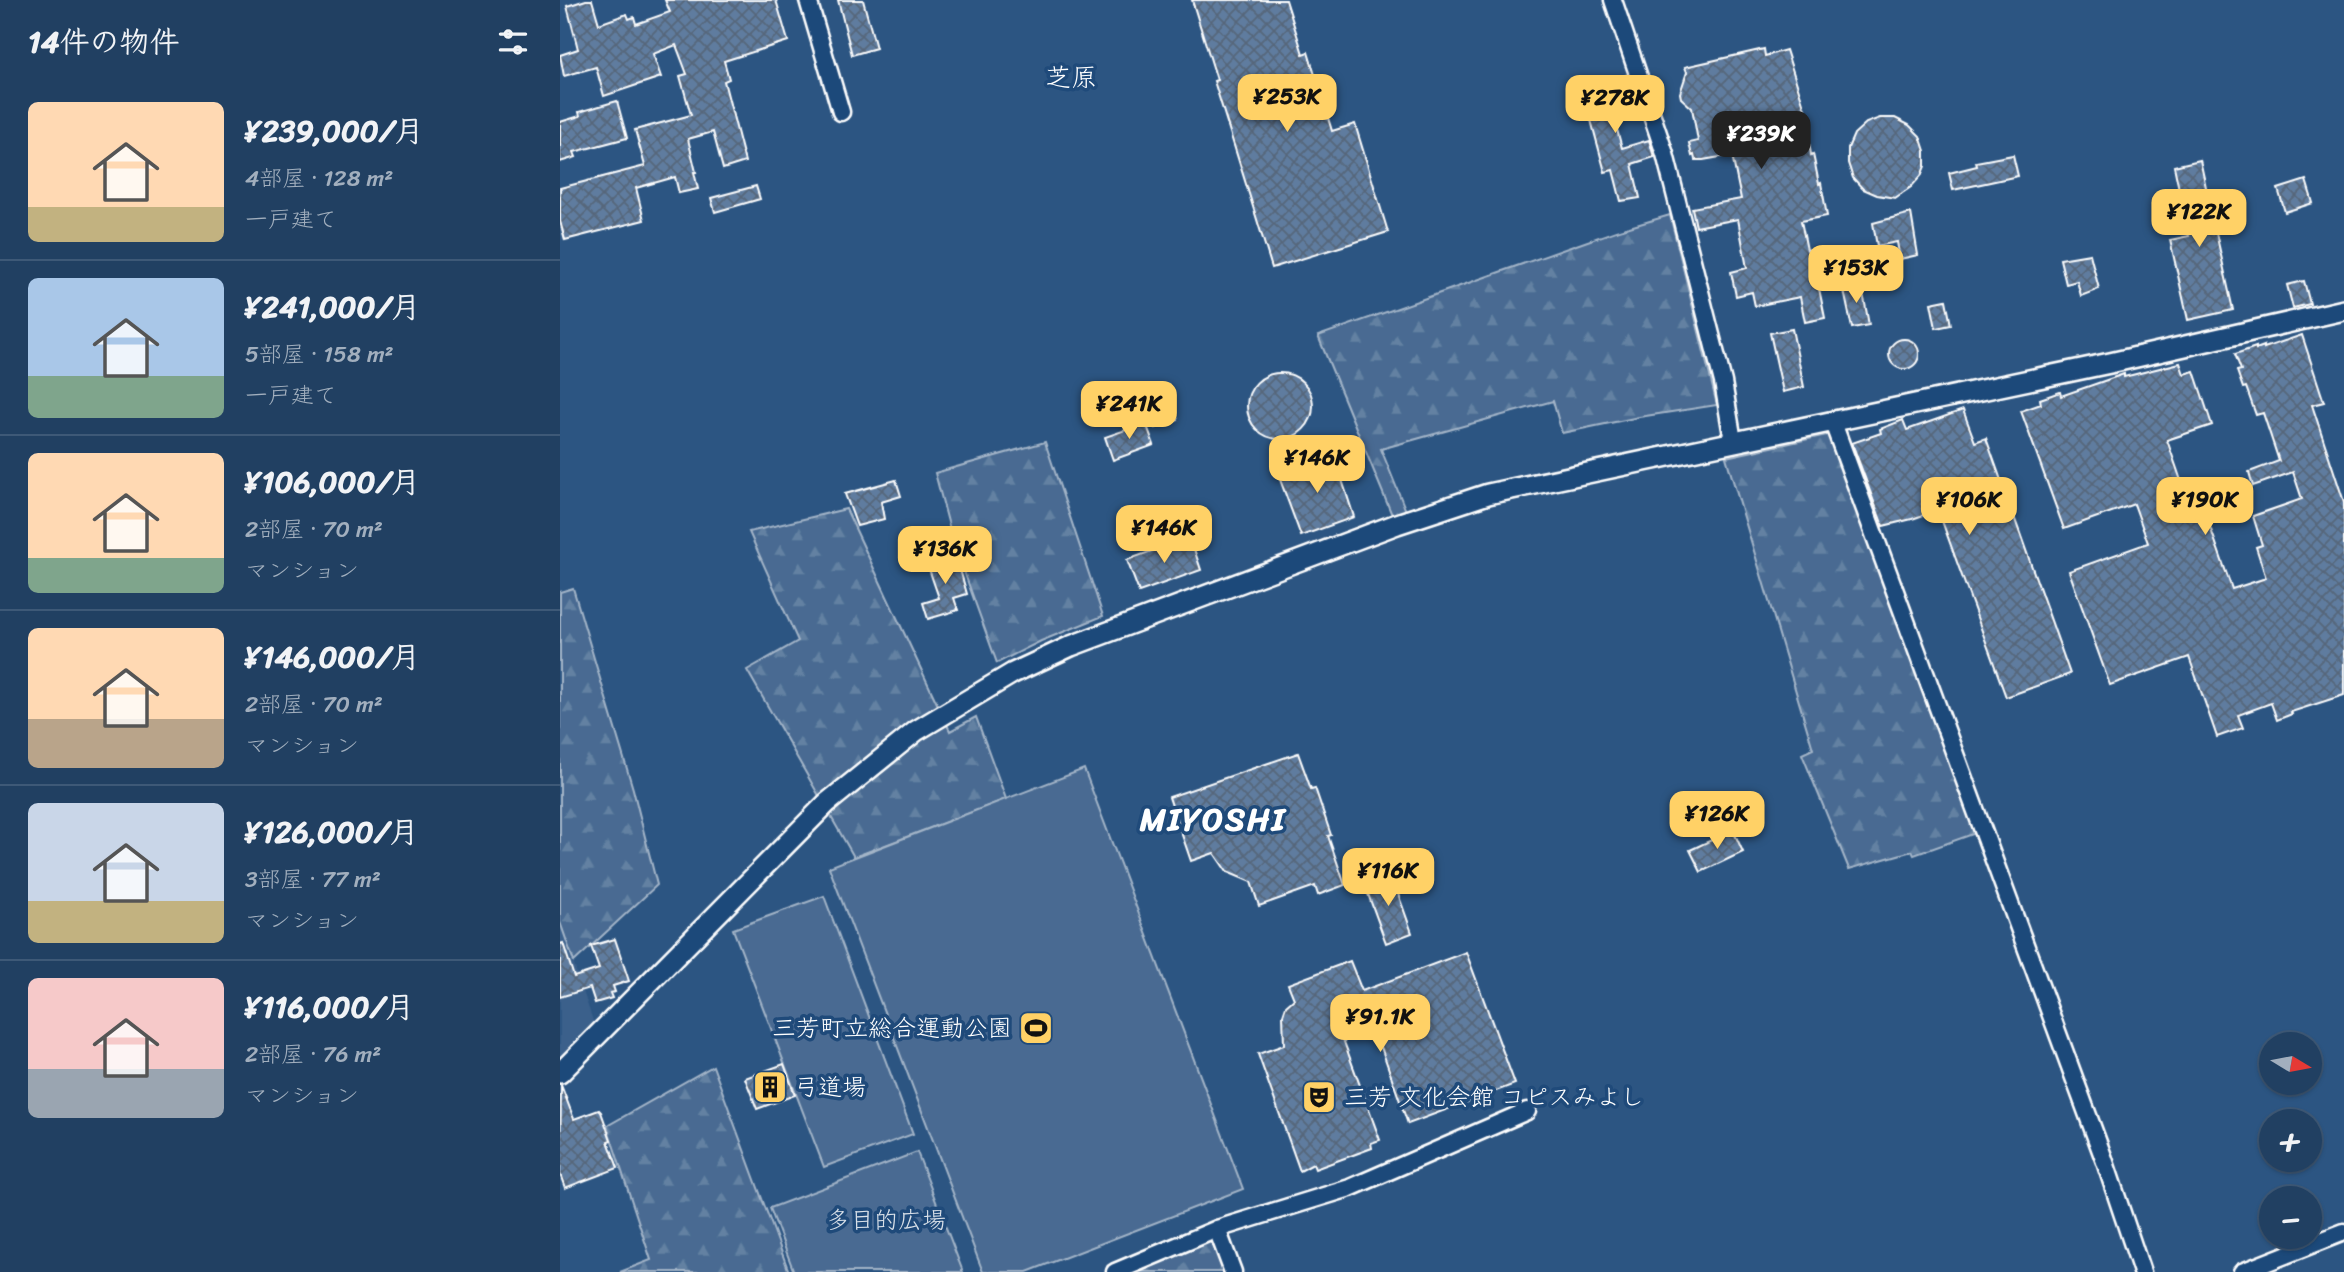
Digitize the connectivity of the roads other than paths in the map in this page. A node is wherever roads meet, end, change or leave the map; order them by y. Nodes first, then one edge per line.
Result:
1 (808, 0) edge
2 (1613, 0) edge
3 (841, 112) dead end
4 (2344, 310) edge
5 (1832, 420) junction
6 (1733, 441) junction
7 (560, 1073) edge
8 (1527, 1111) dead end
9 (1217, 1229) junction
10 (2344, 1232) edge
11 (1115, 1272) edge
12 (1233, 1272) edge
13 (2142, 1272) edge
14 (2242, 1272) edge

1 - 3 street
2 - 6 street
4 - 5 street
5 - 6 street
5 - 13 street
6 - 7 street
8 - 9 street
9 - 11 street
9 - 12 street
10 - 14 street

